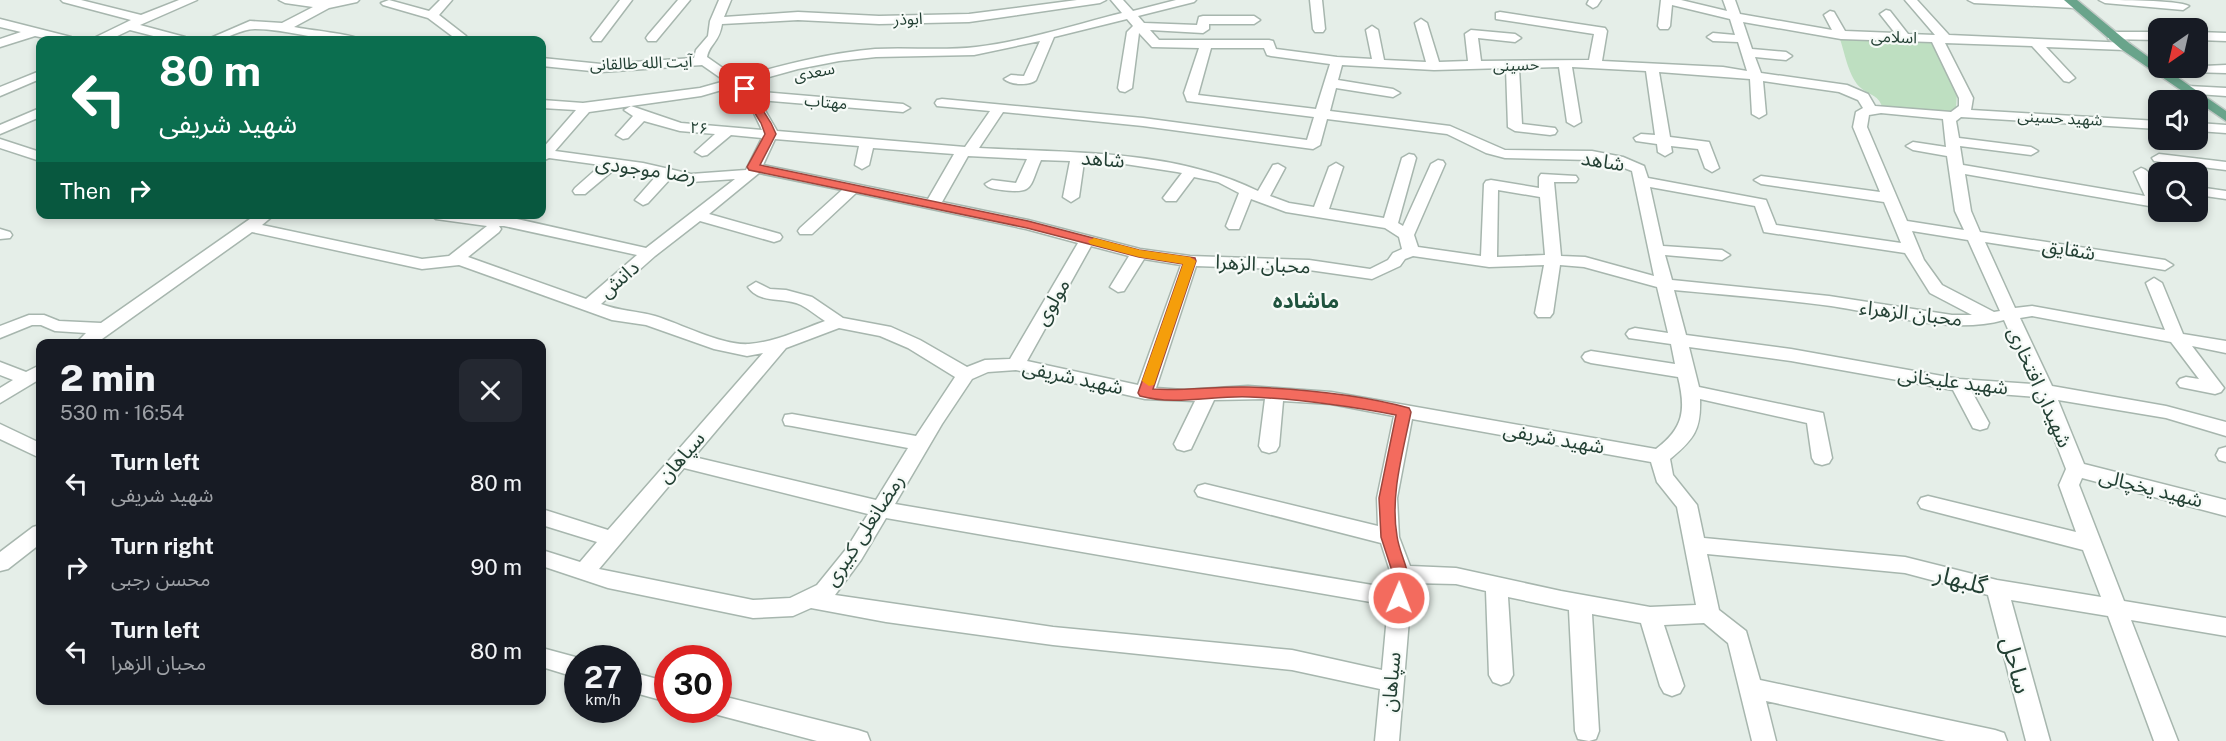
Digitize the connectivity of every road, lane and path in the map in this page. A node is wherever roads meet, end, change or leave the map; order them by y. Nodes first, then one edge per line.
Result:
1 (66, 0) edge
2 (191, 0) edge
3 (285, 0) edge
4 (353, 0) edge
5 (446, 0) edge
6 (626, 0) edge
7 (684, 0) edge
8 (725, 0) edge
9 (990, 0) edge
10 (1100, 0) edge
11 (1118, 0) edge
12 (1190, 0) edge
13 (1316, 0) edge
14 (1667, 0) edge
15 (1730, 0) edge
16 (1911, 0) edge
17 (1974, 0) edge
18 (2105, 0) edge
19 (2073, 2) edge
20 (387, 3) dead end
21 (326, 5) junction
22 (2183, 6) dead end
23 (1130, 14) junction
24 (1886, 14) dead end
25 (432, 15) junction
26 (1830, 15) dead end
27 (995, 16) junction
28 (1500, 16) dead end
29 (1736, 17) junction
30 (142, 20) junction
31 (1254, 20) dead end
32 (716, 21) junction
33 (1421, 22) dead end
34 (0, 23) edge
35 (129, 26) junction
36 (1140, 26) junction
37 (1664, 26) dead end
38 (280, 27) junction
39 (1319, 29) dead end
40 (1372, 30) dead end
41 (35, 32) junction
42 (651, 32) dead end
43 (1049, 35) junction
44 (1841, 35) junction
45 (51, 36) edge
46 (108, 36) edge
47 (166, 36) edge
48 (222, 36) edge
49 (326, 36) edge
50 (460, 36) dead end
51 (2112, 36) junction
52 (2148, 36) edge
53 (2208, 36) edge
54 (1713, 37) dead end
55 (2226, 37) edge
56 (597, 38) dead end
57 (1515, 38) dead end
58 (1905, 38) junction
59 (1743, 39) junction
60 (1941, 39) junction
61 (0, 43) edge
62 (2036, 43) junction
63 (1206, 44) junction
64 (2125, 46) junction
65 (1748, 52) junction
66 (1785, 56) dead end
67 (705, 61) junction
68 (1337, 61) junction
69 (546, 62) edge
70 (2148, 62) edge
71 (1378, 63) junction
72 (1565, 63) junction
73 (1595, 65) junction
74 (1434, 66) junction
75 (1475, 66) junction
76 (1512, 66) junction
77 (1652, 67) junction
78 (2208, 69) edge
79 (2226, 69) edge
80 (36, 77) edge
81 (1756, 77) junction
82 (2069, 78) dead end
83 (2171, 78) edge
84 (1011, 79) dead end
85 (1330, 83) junction
86 (1125, 88) dead end
87 (742, 89) junction
88 (2188, 90) edge
89 (2208, 91) edge
90 (0, 92) edge
91 (2226, 92) edge
92 (1393, 93) dead end
93 (942, 103) dead end
94 (2208, 103) edge
95 (546, 104) edge
96 (587, 106) junction
97 (903, 108) dead end
98 (1000, 108) junction
99 (1871, 111) junction
100 (636, 113) junction
101 (36, 114) edge
102 (1759, 114) dead end
103 (2224, 114) edge
104 (1321, 115) junction
105 (1957, 115) junction
106 (1574, 122) dead end
107 (36, 123) edge
108 (2148, 125) edge
109 (2208, 128) edge
110 (2226, 129) edge
111 (0, 130) edge
112 (728, 131) junction
113 (1550, 131) dead end
114 (771, 134) junction
115 (623, 135) dead end
116 (0, 138) edge
117 (1641, 138) dead end
118 (0, 143) edge
119 (867, 143) junction
120 (1664, 145) junction
121 (1913, 146) dead end
122 (2031, 150) dead end
123 (546, 151) edge
124 (967, 151) junction
125 (702, 152) dead end
126 (546, 154) edge
127 (1954, 154) junction
128 (1036, 155) junction
129 (36, 156) edge
130 (1078, 158) junction
131 (1409, 158) dead end
132 (2159, 158) dead end
133 (611, 164) junction
134 (1438, 164) dead end
135 (862, 165) dead end
136 (2226, 166) edge
137 (1336, 167) dead end
138 (1278, 168) dead end
139 (1712, 168) dead end
140 (752, 171) junction
141 (1191, 171) junction
142 (666, 174) junction
143 (1571, 179) dead end
144 (1761, 180) dead end
145 (1641, 181) junction
146 (992, 184) dead end
147 (854, 188) junction
148 (1247, 190) junction
149 (580, 191) dead end
150 (2208, 192) edge
151 (1548, 194) junction
152 (2226, 195) edge
153 (1071, 197) dead end
154 (1171, 198) dead end
155 (1261, 198) junction
156 (1890, 198) junction
157 (643, 200) dead end
158 (2148, 200) edge
159 (933, 204) junction
160 (1320, 213) junction
161 (698, 216) junction
162 (261, 219) edge
163 (465, 219) edge
164 (1390, 224) junction
165 (1902, 225) junction
166 (1234, 226) dead end
167 (250, 227) junction
168 (493, 229) dead end
169 (806, 231) dead end
170 (1973, 234) junction
171 (1406, 236) junction
172 (774, 237) dead end
173 (1087, 240) junction
174 (1912, 249) junction
175 (1656, 250) junction
176 (1411, 251) junction
177 (649, 253) junction
178 (1139, 254) junction
179 (1722, 255) dead end
180 (1553, 260) junction
181 (453, 261) junction
182 (1190, 261) junction
183 (1489, 262) junction
184 (2165, 265) dead end
185 (2154, 283) dead end
186 (1664, 284) junction
187 (756, 287) dead end
188 (1118, 288) dead end
189 (589, 306) junction
190 (1544, 313) dead end
191 (2000, 316) junction
192 (838, 322) junction
193 (103, 329) junction
194 (0, 333) edge
195 (1635, 334) dead end
196 (2176, 337) junction
197 (90, 339) edge
198 (1678, 340) junction
199 (780, 344) junction
200 (2226, 347) edge
201 (1591, 357) dead end
202 (1016, 364) junction
203 (0, 368) edge
204 (1686, 372) junction
205 (34, 375) edge
206 (966, 375) junction
207 (2186, 383) dead end
208 (1959, 385) junction
209 (1691, 391) junction
210 (2044, 391) junction
211 (1145, 393) junction
212 (1208, 394) junction
213 (1275, 394) junction
214 (0, 396) edge
215 (1404, 412) junction
216 (792, 420) dead end
217 (1980, 423) dead end
218 (2226, 429) edge
219 (0, 431) edge
220 (920, 443) junction
221 (1184, 444) dead end
222 (1269, 446) dead end
223 (36, 449) edge
224 (1660, 457) junction
225 (1822, 458) dead end
226 (678, 460) junction
227 (2076, 469) junction
228 (1205, 490) dead end
229 (1928, 503) dead end
230 (2226, 508) edge
231 (880, 509) junction
232 (546, 518) edge
233 (36, 536) edge
234 (1389, 537) junction
235 (612, 539) junction
236 (2092, 544) junction
237 (1694, 545) junction
238 (546, 559) edge
239 (0, 563) edge
240 (584, 572) junction
241 (1401, 574) junction
242 (1497, 585) junction
243 (1997, 589) junction
244 (1399, 598) junction
245 (810, 599) junction
246 (1580, 604) junction
247 (2116, 609) junction
248 (1709, 614) junction
249 (1650, 616) junction
250 (2226, 627) edge
251 (546, 659) edge
252 (564, 664) edge
253 (1501, 675) dead end
254 (1391, 681) junction
255 (1672, 686) dead end
256 (1750, 688) junction
257 (732, 709) edge
258 (1587, 731) dead end
259 (858, 741) edge
260 (1387, 741) edge
261 (1764, 741) edge
262 (1995, 741) edge
263 (2038, 741) edge
264 (2166, 741) edge

1 - 30 street
2 - 30 street
3 - 21 street
4 - 21 street
5 - 25 street
6 - 56 street
7 - 42 street
8 - 32 street
9 - 27 street
10 - 27 street, ابوذر
11 - 23 street
12 - 23 street, سعدی
13 - 39 street
14 - 29 street, اسلامی
14 - 37 street
15 - 29 street
16 - 60 street, شهیدان افتخاری
17 - 19 street
18 - 22 street
19 - 51 main road
20 - 25 street
21 - 38 street
23 - 36 street
23 - 43 street, سعدی
24 - 58 street
25 - 50 street
26 - 44 street
27 - 32 street, ابوذر
28 - 73 street
29 - 44 street, اسلامی
29 - 59 street
30 - 35 street
31 - 36 street
32 - 67 street
33 - 74 street
34 - 41 street
35 - 46 street
35 - 47 street
36 - 63 street, حسینی
36 - 86 street
38 - 48 street
38 - 49 street
40 - 71 street
41 - 45 street
41 - 61 street
43 - 84 street
43 - 87 street, سعدی
44 - 58 street, اسلامی
51 - 52 street
51 - 64 main road
53 - 55 street
54 - 59 street
57 - 75 street
58 - 60 street, اسلامی
59 - 65 street
60 - 62 street, اسلامی
60 - 105 street, شهیدان افتخاری
62 - 64 street, اسلامی
62 - 82 street
63 - 68 street, حسینی
63 - 104 street, شاهد
64 - 70 main road
65 - 66 street
65 - 81 street
67 - 69 street, آیت الله طالقانی
67 - 87 street
68 - 71 street, حسینی
68 - 85 street
71 - 74 street, حسینی
72 - 73 street, حسینی
72 - 76 street, حسینی
72 - 106 street
73 - 77 street, حسینی
74 - 75 street, حسینی
75 - 76 street, حسینی
76 - 113 street
77 - 81 street, حسینی
77 - 120 street
78 - 79 street
80 - 90 street
81 - 99 street, حسینی
81 - 102 street
83 - 88 main road
85 - 92 street
85 - 104 street
87 - 96 street, سعدی
87 - 97 street, مهتاب
87 - 100 street, سعدی
87 - 114 street
89 - 91 street
93 - 98 street
94 - 103 main road
95 - 96 street, سعدی
96 - 100 street, سعدی
96 - 123 street
98 - 104 street
98 - 124 street
99 - 105 street
99 - 156 street
100 - 112 street, ۲۶
100 - 115 street
101 - 111 street
104 - 145 street, شاهد
105 - 108 street, شهید حسینی
105 - 127 street, شهیدان افتخاری
107 - 116 street
109 - 110 street
112 - 114 street, ۲۶
112 - 125 street
114 - 119 street, شاهد
114 - 140 street, دانش
117 - 120 street
118 - 129 street
119 - 124 street, شاهد
119 - 135 street
120 - 139 street
121 - 127 street
122 - 127 street
124 - 128 street, شاهد
124 - 159 street
126 - 133 street, رضا موجودی
127 - 158 street
127 - 170 street, شهیدان افتخاری
128 - 130 street, شاهد
128 - 146 street
130 - 141 street, شاهد
130 - 153 street
131 - 164 street
132 - 136 street
133 - 142 street, رضا موجودی
133 - 149 street
134 - 171 street
137 - 160 street
138 - 155 street
140 - 142 street, رضا موجودی
140 - 147 street, محبان الزهرا
140 - 161 street, دانش
141 - 148 street, شاهد
141 - 154 street
142 - 157 street
143 - 151 street
144 - 156 street
145 - 174 street
145 - 175 street, شاهد
147 - 159 street, محبان الزهرا
147 - 169 street
148 - 155 street, شاهد
148 - 166 street
150 - 152 street
151 - 180 street
151 - 183 street
155 - 160 street, شاهد
156 - 165 street
159 - 173 street, محبان الزهرا
160 - 164 street, شاهد
161 - 172 street
161 - 177 street, دانش
162 - 167 street
163 - 177 street
164 - 171 street, شاهد
165 - 170 street, شقایق
165 - 174 street
167 - 181 street
167 - 193 street
168 - 181 street
170 - 184 street, شقایق
170 - 191 street, شهیدان افتخاری
171 - 176 street
173 - 178 street, محبان الزهرا
173 - 202 street, مولوی
174 - 191 street
175 - 179 street
175 - 186 street, شاهد
176 - 182 street, محبان الزهرا
176 - 183 street
177 - 189 street, دانش
178 - 182 street, محبان الزهرا
178 - 188 street
180 - 183 street
180 - 186 street
180 - 190 street
181 - 189 street
182 - 211 street
185 - 196 street
186 - 191 street, محبان الزهراء
186 - 198 street, شاهد
187 - 192 street
189 - 199 street, دانش
191 - 196 street, محبان الزهراء
191 - 210 street, شهیدان افتخاری
192 - 199 street, دانش
192 - 206 street
193 - 194 street
193 - 197 street
195 - 198 street, شهید علیخانی
196 - 200 street, محبان الزهراء
196 - 207 street
198 - 204 street, شاهد
198 - 208 street, شهید علیخانی
199 - 226 street, سپاهان
201 - 204 street
202 - 206 street, شهید شریفی
202 - 211 street, شهید شریفی
203 - 205 street
204 - 209 street, شاهد
205 - 214 street
206 - 220 street, رمضانعلی کبیری
208 - 210 street, شهید علیخانی
208 - 217 street
209 - 224 street, شاهد
209 - 225 street
210 - 218 street, شهید علیخانی
210 - 227 street, شهیدان افتخاری
211 - 212 street, شهید شریفی
212 - 213 street, شهید شریفی
212 - 221 street
213 - 215 street, شهید شریفی
213 - 222 street
215 - 224 street, شهید شریفی
215 - 234 street, سپاهان
216 - 220 street
219 - 223 street
220 - 231 street, رمضانعلی کبیری
224 - 237 street
226 - 231 street
226 - 235 street, سپاهان
227 - 230 street, شهید یخچالی
227 - 236 street, شهیدان افتخاری
228 - 234 street
229 - 236 street
231 - 244 street
231 - 245 street, رمضانعلی کبیری
232 - 235 street
233 - 239 street
234 - 241 street, سپاهان
235 - 240 street, سپاهان
236 - 247 street, شهیدان افتخاری
237 - 243 street, گلبهار
237 - 248 street
238 - 240 street, رمضانعلی کبیری
240 - 245 street, رمضانعلی کبیری
241 - 242 street
241 - 244 street, سپاهان
242 - 246 street
242 - 253 street
243 - 247 street, گلبهار
243 - 263 street, ساحل
244 - 254 street, سپاهان
245 - 254 street
246 - 249 street
246 - 258 street
247 - 250 street, گلبهار
247 - 264 street, شهیدان افتخاری
248 - 249 street
248 - 256 street
249 - 255 street
251 - 252 street
254 - 260 street, سپاهان
256 - 261 street
256 - 262 street
257 - 259 street

